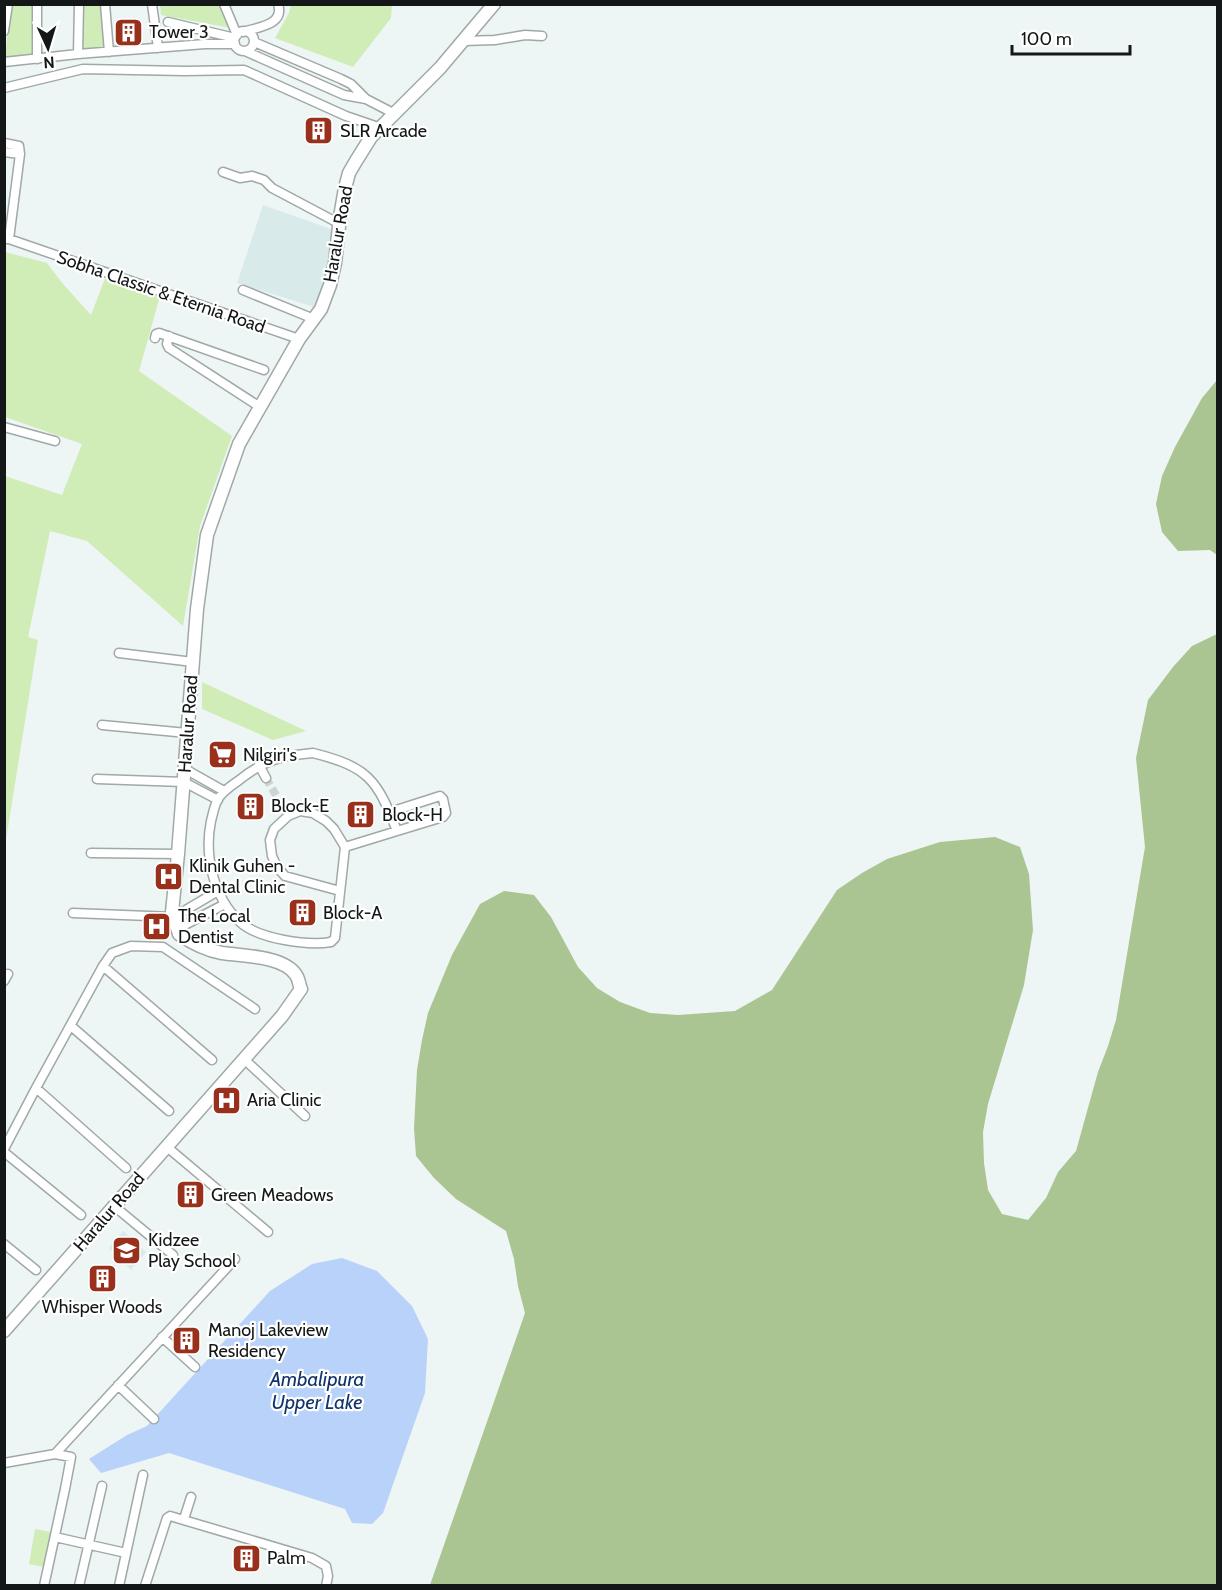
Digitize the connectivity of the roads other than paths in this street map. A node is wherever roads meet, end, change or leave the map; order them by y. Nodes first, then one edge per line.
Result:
1 (8, 4) edge
2 (38, 4) edge
3 (79, 4) edge
4 (105, 4) edge
5 (152, 4) edge
6 (224, 4) edge
7 (278, 4) edge
8 (494, 4) edge
9 (168, 22) dead end
10 (4, 31) edge
11 (542, 36) dead end
12 (238, 37) junction
13 (463, 41) junction
14 (254, 42) junction
15 (158, 48) junction
16 (245, 51) junction
17 (109, 52) junction
18 (78, 54) junction
19 (37, 59) junction
20 (4, 62) edge
21 (4, 88) edge
22 (366, 99) junction
23 (394, 114) junction
24 (381, 128) junction
25 (4, 143) edge
26 (4, 152) edge
27 (20, 154) junction
28 (223, 172) dead end
29 (340, 224) junction
30 (7, 239) edge
31 (243, 290) dead end
32 (314, 319) junction
33 (169, 336) junction
34 (155, 338) dead end
35 (299, 339) junction
36 (264, 370) dead end
37 (260, 407) junction
38 (4, 427) edge
39 (55, 441) dead end
40 (119, 653) dead end
41 (193, 662) junction
42 (102, 725) dead end
43 (187, 733) junction
44 (259, 765) junction
45 (184, 776) junction
46 (266, 778) tunnel mouth
47 (97, 779) dead end
48 (224, 791) junction
49 (218, 800) junction
50 (390, 812) junction
51 (397, 831) junction
52 (345, 847) junction
53 (91, 853) dead end
54 (178, 854) junction
55 (218, 891) junction
56 (340, 891) junction
57 (225, 904) junction
58 (73, 913) dead end
59 (175, 923) junction
60 (103, 966) junction
61 (255, 1009) dead end
62 (71, 1026) junction
63 (244, 1059) junction
64 (212, 1060) dead end
65 (36, 1088) junction
66 (169, 1111) dead end
67 (305, 1116) dead end
68 (167, 1147) junction
69 (4, 1150) edge
70 (126, 1168) dead end
71 (114, 1206) junction
72 (81, 1215) dead end
73 (268, 1232) dead end
74 (4, 1244) edge
75 (173, 1255) dead end
76 (235, 1259) dead end
77 (36, 1270) dead end
78 (4, 1331) edge
79 (162, 1337) junction
80 (195, 1367) dead end
81 (118, 1385) junction
82 (154, 1419) dead end
83 (55, 1454) junction
84 (4, 1463) edge
85 (143, 1475) dead end
86 (102, 1486) dead end
87 (191, 1497) dead end
88 (184, 1519) junction
89 (55, 1537) junction
90 (88, 1545) junction
91 (126, 1553) junction
92 (44, 1586) edge
93 (79, 1586) edge
94 (119, 1586) edge
95 (145, 1586) edge
96 (326, 1586) edge

1 - 10 street
2 - 19 street
3 - 18 street
4 - 17 street
5 - 15 street
6 - 12 street
7 - 12 street
8 - 13 street, Haralur Road
9 - 12 street
11 - 13 street
12 - 14 street
12 - 15 street
12 - 16 street
13 - 23 street, Haralur Road
14 - 16 street
14 - 22 street
15 - 17 street
16 - 22 street
17 - 18 street
18 - 19 street
19 - 20 street
21 - 24 street
22 - 23 street
23 - 24 street, Haralur Road
24 - 29 street, Haralur Road
25 - 27 street
26 - 27 street
27 - 30 street
28 - 29 street
29 - 32 street, Haralur Road
30 - 35 street, Sobha Classic & Eternia Road
31 - 32 street
32 - 35 street, Haralur Road
33 - 34 street
33 - 36 street
33 - 37 street
35 - 37 street, Haralur Road
37 - 41 street, Haralur Road
38 - 39 street
40 - 41 street
41 - 43 street, Haralur Road
42 - 43 street
43 - 45 street, Haralur Road
44 - 46 street
44 - 48 street
44 - 50 street
45 - 47 street
45 - 48 street
45 - 49 street
45 - 54 street, Haralur Road
48 - 49 street
49 - 55 street
50 - 51 street
50 - 51 street
51 - 52 street
52 - 56 street
52 - 56 street
53 - 54 street
54 - 59 street, Haralur Road
55 - 57 street
55 - 59 street
56 - 57 street
57 - 59 street
58 - 59 street
59 - 63 street, Haralur Road
60 - 61 street
60 - 62 street
60 - 64 street
62 - 65 street
62 - 66 street
63 - 67 street
63 - 68 street, Haralur Road
65 - 69 street
65 - 70 street
68 - 71 street, Haralur Road
68 - 73 street
69 - 72 street
71 - 75 street
71 - 78 street, Haralur Road
74 - 77 street
76 - 79 street
79 - 80 street
79 - 81 street
81 - 82 street
81 - 83 street
83 - 84 street
83 - 89 street
85 - 91 street
86 - 90 street
87 - 88 street
88 - 95 street
88 - 96 street
89 - 90 street
89 - 92 street
90 - 91 street
90 - 93 street
91 - 94 street

